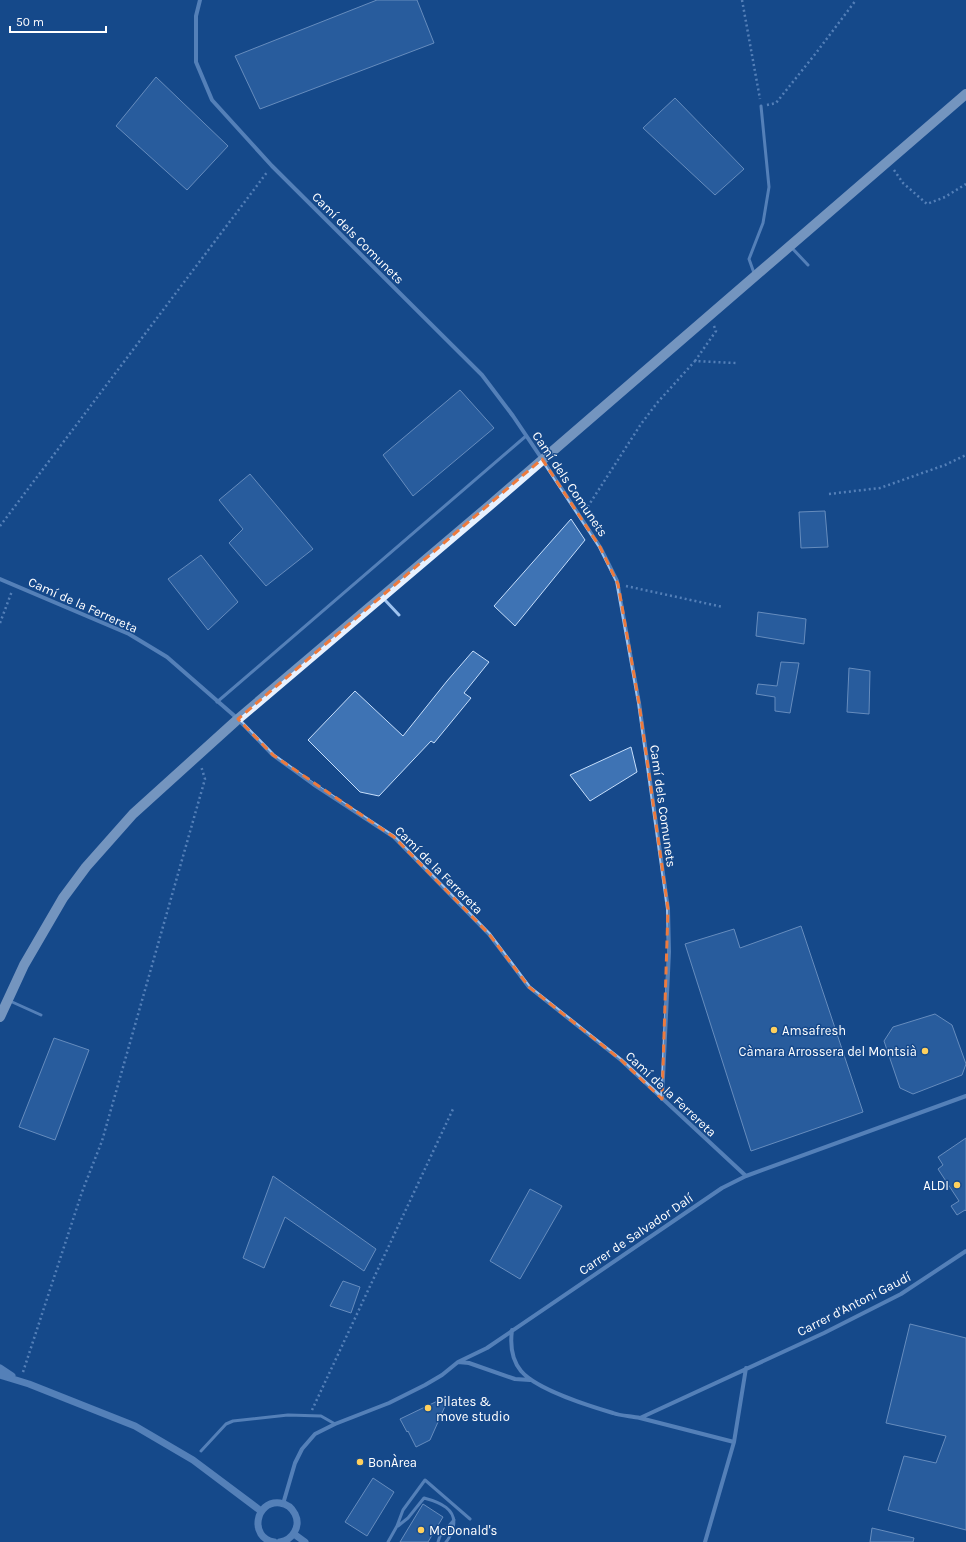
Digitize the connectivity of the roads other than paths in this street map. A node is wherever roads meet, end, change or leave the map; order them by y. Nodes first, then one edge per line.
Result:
1 (200, 0) edge
2 (966, 94) edge
3 (761, 106) road end
4 (790, 245) junction
5 (808, 265) dead end
6 (755, 275) junction
7 (526, 436) junction
8 (542, 459) junction
9 (0, 579) edge
10 (382, 596) junction
11 (399, 615) dead end
12 (217, 702) junction
13 (238, 719) junction
14 (7, 1000) junction
15 (41, 1015) dead end
16 (0, 1017) edge
17 (966, 1096) edge
18 (662, 1099) junction
19 (746, 1176) junction
20 (966, 1251) edge
21 (512, 1330) junction
22 (458, 1362) junction
23 (0, 1368) edge
24 (746, 1368) junction
25 (0, 1375) edge
26 (530, 1380) junction
27 (29, 1384) junction
28 (640, 1418) junction
29 (335, 1424) junction
30 (734, 1442) junction
31 (201, 1451) dead end
32 (283, 1504) junction
33 (261, 1511) junction
34 (470, 1519) dead end
35 (454, 1520) junction
36 (397, 1526) junction
37 (294, 1534) junction
38 (272, 1542) edge
39 (280, 1542) edge
40 (305, 1542) edge
41 (388, 1542) edge
42 (438, 1542) edge
43 (446, 1542) edge
44 (705, 1542) edge

1 - 7 street, Camí dels Comunets
2 - 4 main road
3 - 6 lane
4 - 5 lane
4 - 6 main road
6 - 8 main road
7 - 8 street, Camí dels Comunets
7 - 12 lane
8 - 10 main road
8 - 18 street, Camí dels Comunets
9 - 12 street, Camí de la Ferrereta
10 - 11 lane
10 - 13 main road
12 - 13 street, Camí de la Ferrereta
13 - 14 main road
13 - 18 street, Camí de la Ferrereta
14 - 15 lane
14 - 16 main road
17 - 19 street, Carrer de Salvador Dalí
18 - 19 street, Camí de la Ferrereta
19 - 21 street, Carrer de Salvador Dalí
20 - 24 street, Carrer d'Antoni Gaudí
21 - 22 street, Carrer de Salvador Dalí
21 - 26 street
22 - 26 street
22 - 29 street, Carrer de Salvador Dalí
23 - 27 street
24 - 28 street, Carrer d'Antoni Gaudí
24 - 30 street
25 - 27 street
26 - 28 street
27 - 33 street
28 - 30 street
29 - 31 lane
29 - 32 street, Carrer de Salvador Dalí
30 - 44 street
32 - 33 street
32 - 37 street
33 - 38 street
34 - 36 lane
35 - 36 lane
35 - 42 lane
35 - 43 lane
36 - 41 lane
37 - 39 street
37 - 40 street

